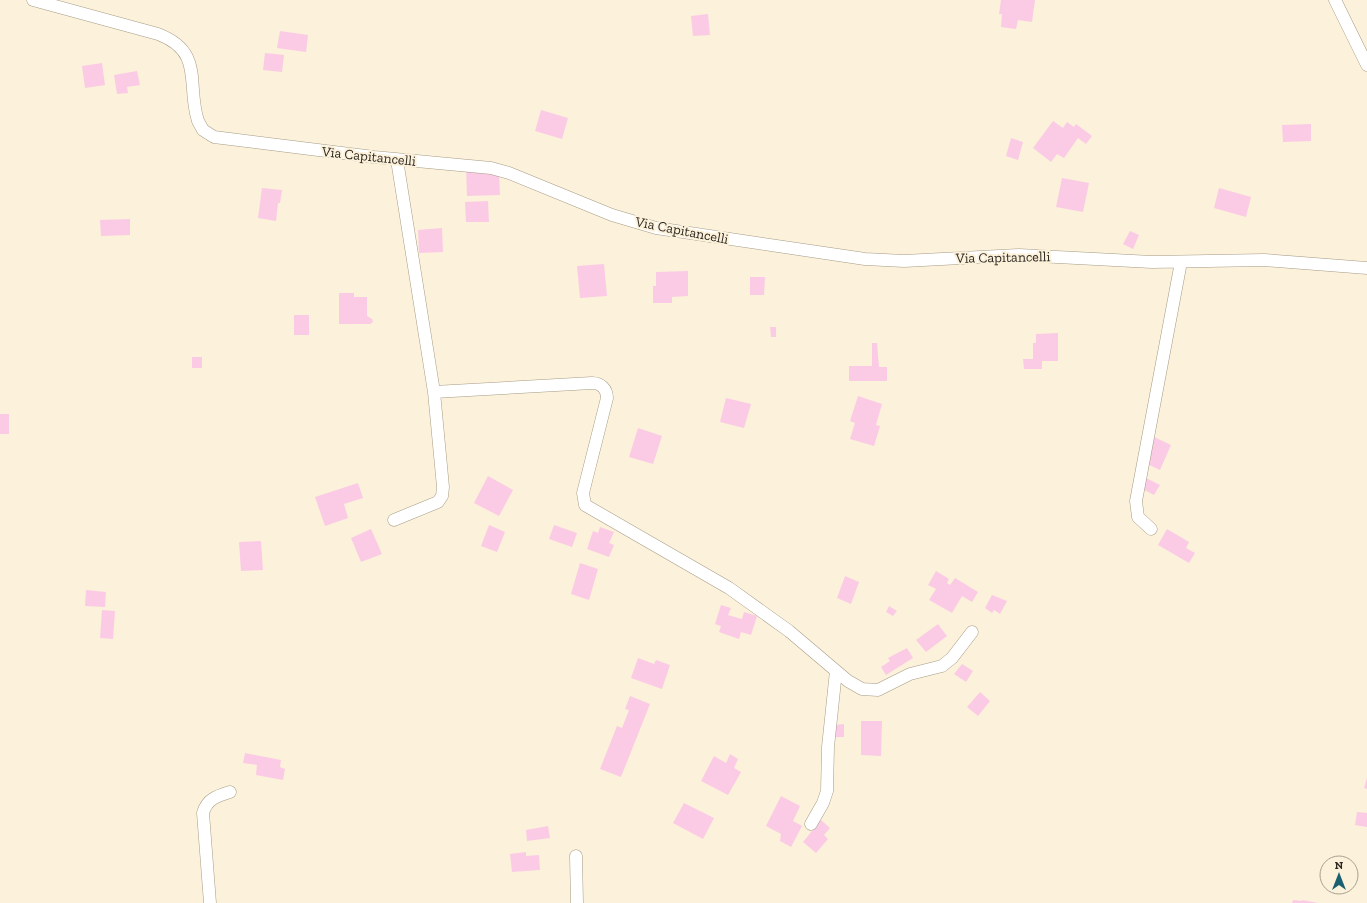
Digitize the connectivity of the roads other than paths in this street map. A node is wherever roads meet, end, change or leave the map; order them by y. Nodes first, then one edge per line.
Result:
1 (33, 0) edge
2 (1335, 0) edge
3 (1367, 64) edge
4 (397, 160) junction
5 (1181, 262) junction
6 (1367, 268) edge
7 (434, 392) junction
8 (394, 520) dead end
9 (1151, 529) dead end
10 (972, 632) dead end
11 (836, 672) junction
12 (230, 792) dead end
13 (811, 824) dead end
14 (576, 856) dead end
15 (210, 903) edge
16 (577, 903) edge

1 - 4 street, Via Capitancelli
2 - 3 street
4 - 5 street, Via Capitancelli
4 - 7 street
5 - 6 street, Via Capitancelli
5 - 9 street
7 - 8 street
7 - 11 street
10 - 11 street
11 - 13 street
12 - 15 street
14 - 16 street

